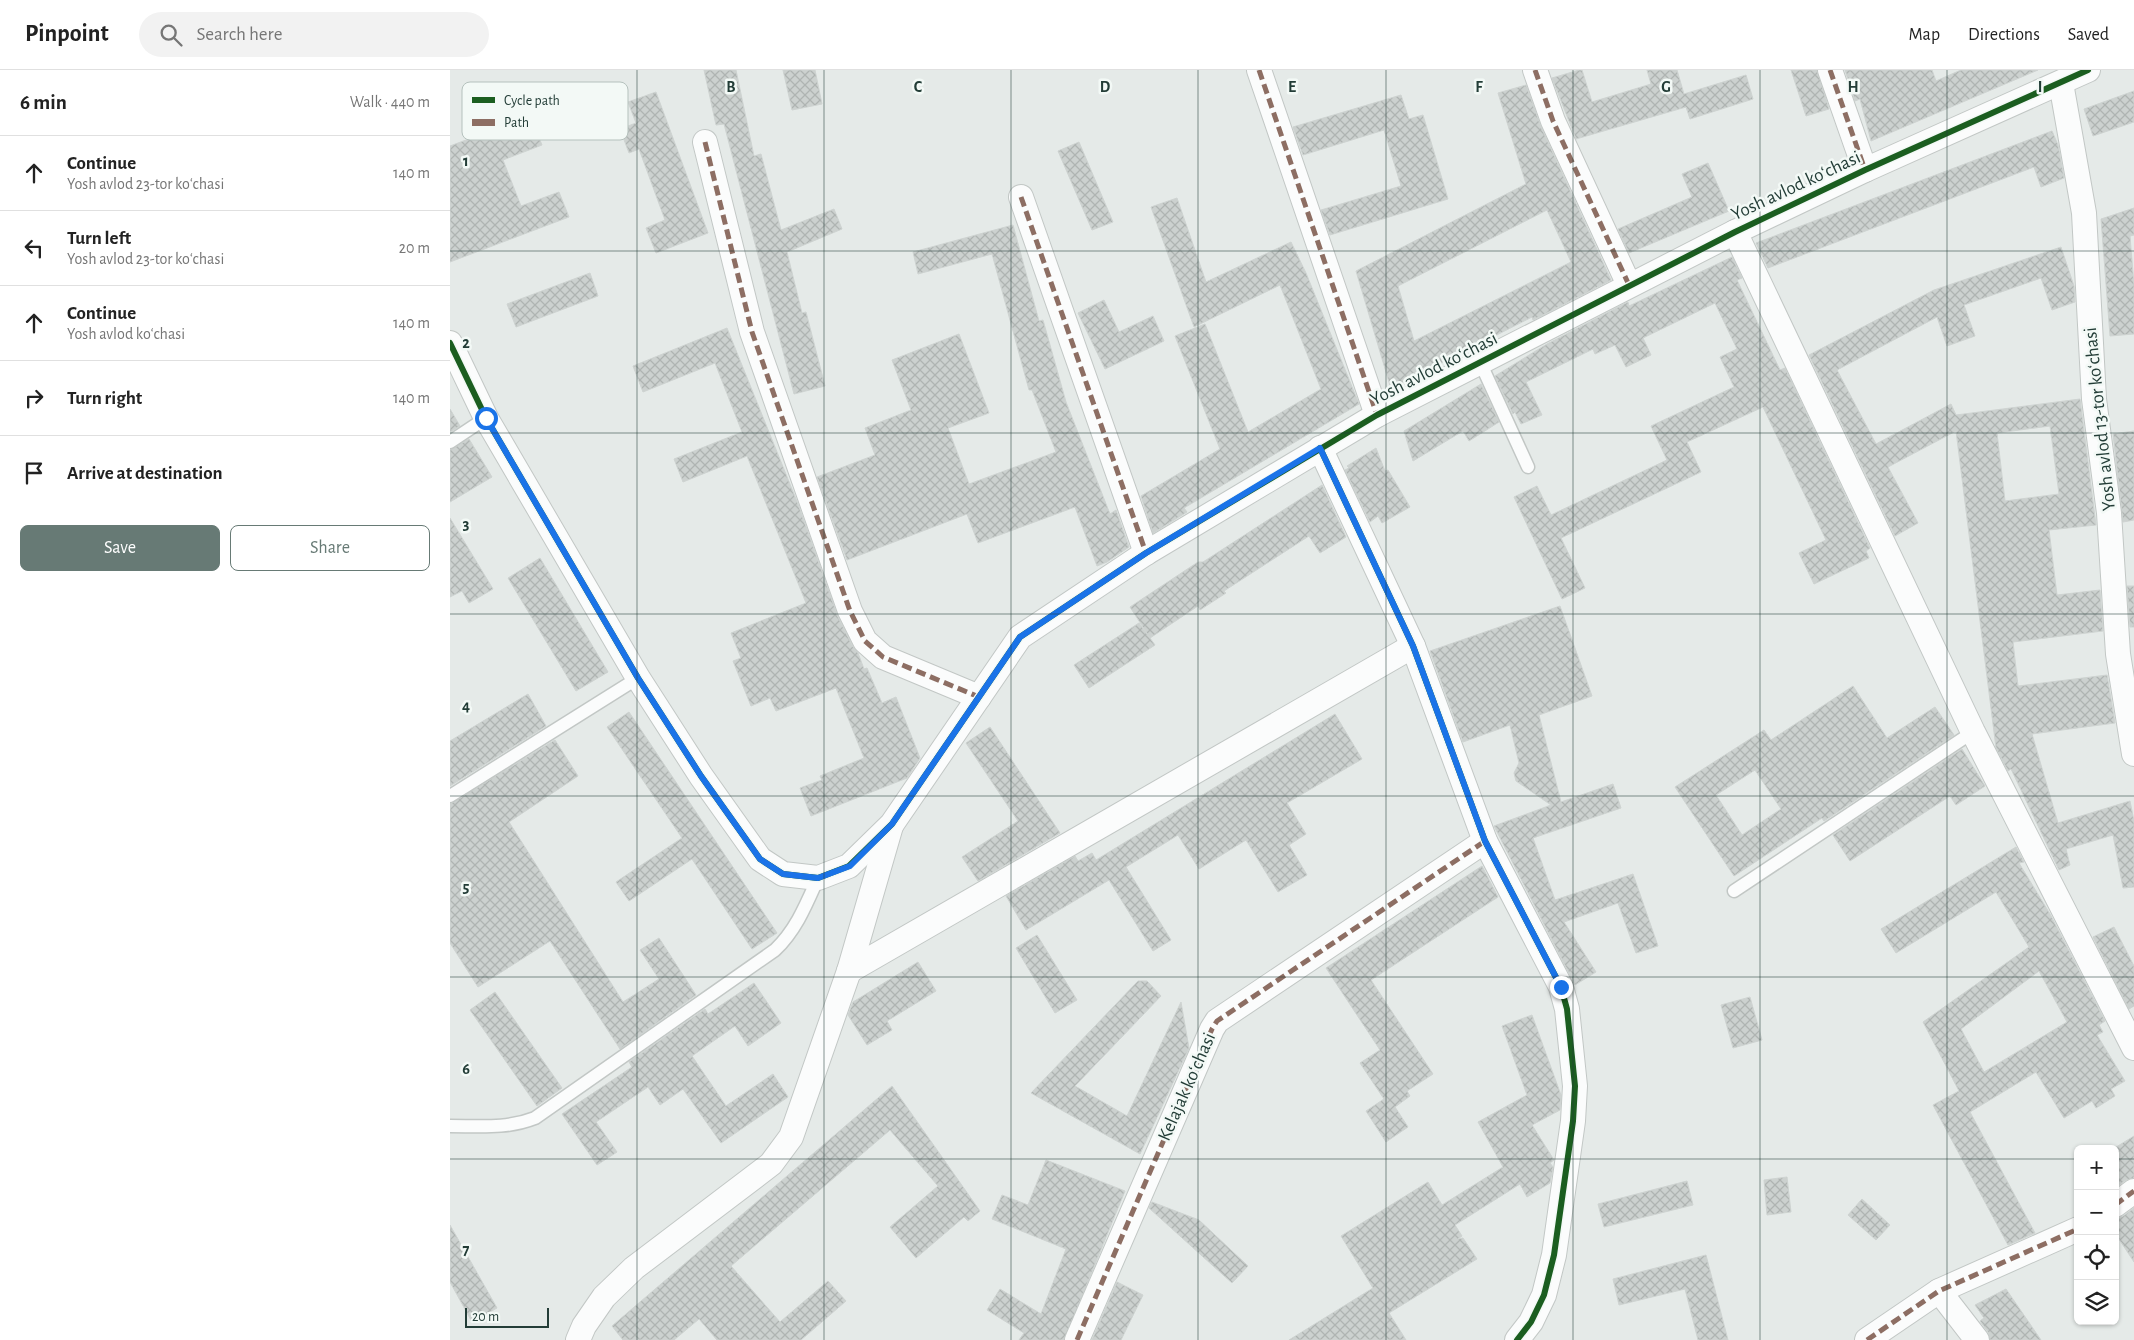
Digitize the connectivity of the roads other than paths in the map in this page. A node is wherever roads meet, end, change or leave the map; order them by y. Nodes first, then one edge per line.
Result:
1 (1258, 70) edge
2 (1535, 70) edge
3 (1830, 70) edge
4 (2088, 70) edge
5 (2061, 84) junction
6 (705, 142) dead end
7 (1865, 170) junction
8 (1021, 197) dead end
9 (1735, 232) junction
10 (1629, 286) junction
11 (450, 343) edge
12 (1480, 362) junction
13 (1376, 415) junction
14 (486, 418) junction
15 (450, 442) edge
16 (1320, 448) junction
17 (1528, 467) dead end
18 (1146, 553) junction
19 (1413, 646) junction
20 (638, 678) junction
21 (979, 697) junction
22 (1973, 732) junction
23 (2134, 754) edge
24 (450, 796) edge
25 (892, 824) junction
26 (1485, 841) junction
27 (818, 878) junction
28 (1734, 890) dead end
29 (849, 971) junction
30 (2134, 1048) edge
31 (450, 1126) edge
32 (2134, 1191) edge
33 (2119, 1202) edge
34 (2074, 1231) edge
35 (1939, 1291) junction
36 (578, 1340) edge
37 (1077, 1340) edge
38 (1517, 1340) edge
39 (1868, 1340) edge
40 (1977, 1340) edge

1 - 13 street
2 - 10 street
3 - 7 street
4 - 5 street, Yosh avlod koʻchasi
5 - 7 street, Yosh avlod koʻchasi
5 - 23 street, Yosh avlod 13-tor koʻchasi
6 - 21 street
7 - 9 street, Yosh avlod koʻchasi
8 - 18 street
9 - 10 street, Yosh avlod koʻchasi
9 - 22 street
10 - 12 street, Yosh avlod koʻchasi
11 - 14 street
12 - 13 street, Yosh avlod koʻchasi
12 - 17 lane
13 - 16 street, Yosh avlod koʻchasi
14 - 15 lane
14 - 20 street
16 - 18 street, Yosh avlod koʻchasi
16 - 19 street
18 - 21 street, Yosh avlod koʻchasi
19 - 26 street
19 - 29 street
20 - 24 lane
20 - 27 street
21 - 25 street, Yosh avlod koʻchasi
22 - 28 lane
22 - 30 street
25 - 27 street
25 - 29 street
26 - 37 street, Kelajak koʻchasi
26 - 38 street
27 - 31 lane
29 - 36 street
32 - 33 street
34 - 35 street
35 - 39 street
35 - 40 street

